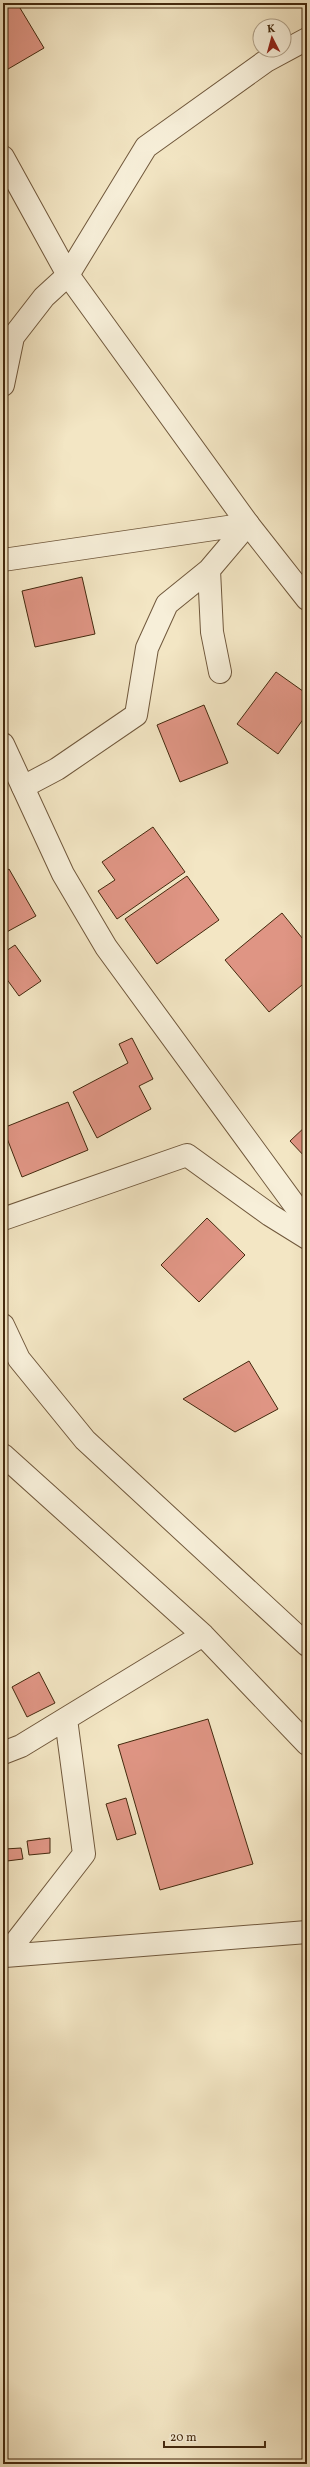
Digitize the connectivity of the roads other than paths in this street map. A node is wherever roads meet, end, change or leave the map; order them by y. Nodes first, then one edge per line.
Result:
1 (307, 38) edge
2 (3, 156) edge
3 (68, 275) junction
4 (3, 385) edge
5 (248, 524) junction
6 (3, 560) edge
7 (209, 570) junction
8 (307, 599) edge
9 (220, 672) dead end
10 (3, 744) edge
11 (23, 787) junction
12 (3, 1219) edge
13 (307, 1222) edge
14 (307, 1238) edge
15 (3, 1325) edge
16 (3, 1455) edge
17 (203, 1635) junction
18 (307, 1645) edge
19 (66, 1719) junction
20 (307, 1744) edge
21 (3, 1753) edge
22 (307, 1932) edge
23 (4, 1954) edge

1 - 3 street
2 - 3 street
3 - 4 street
3 - 5 street
5 - 6 street
5 - 7 street
5 - 8 street
7 - 9 street
7 - 11 street
10 - 11 street
11 - 13 street
12 - 14 street
15 - 18 street
16 - 17 street
17 - 19 street
17 - 20 street
19 - 21 street
19 - 23 street
22 - 23 street

